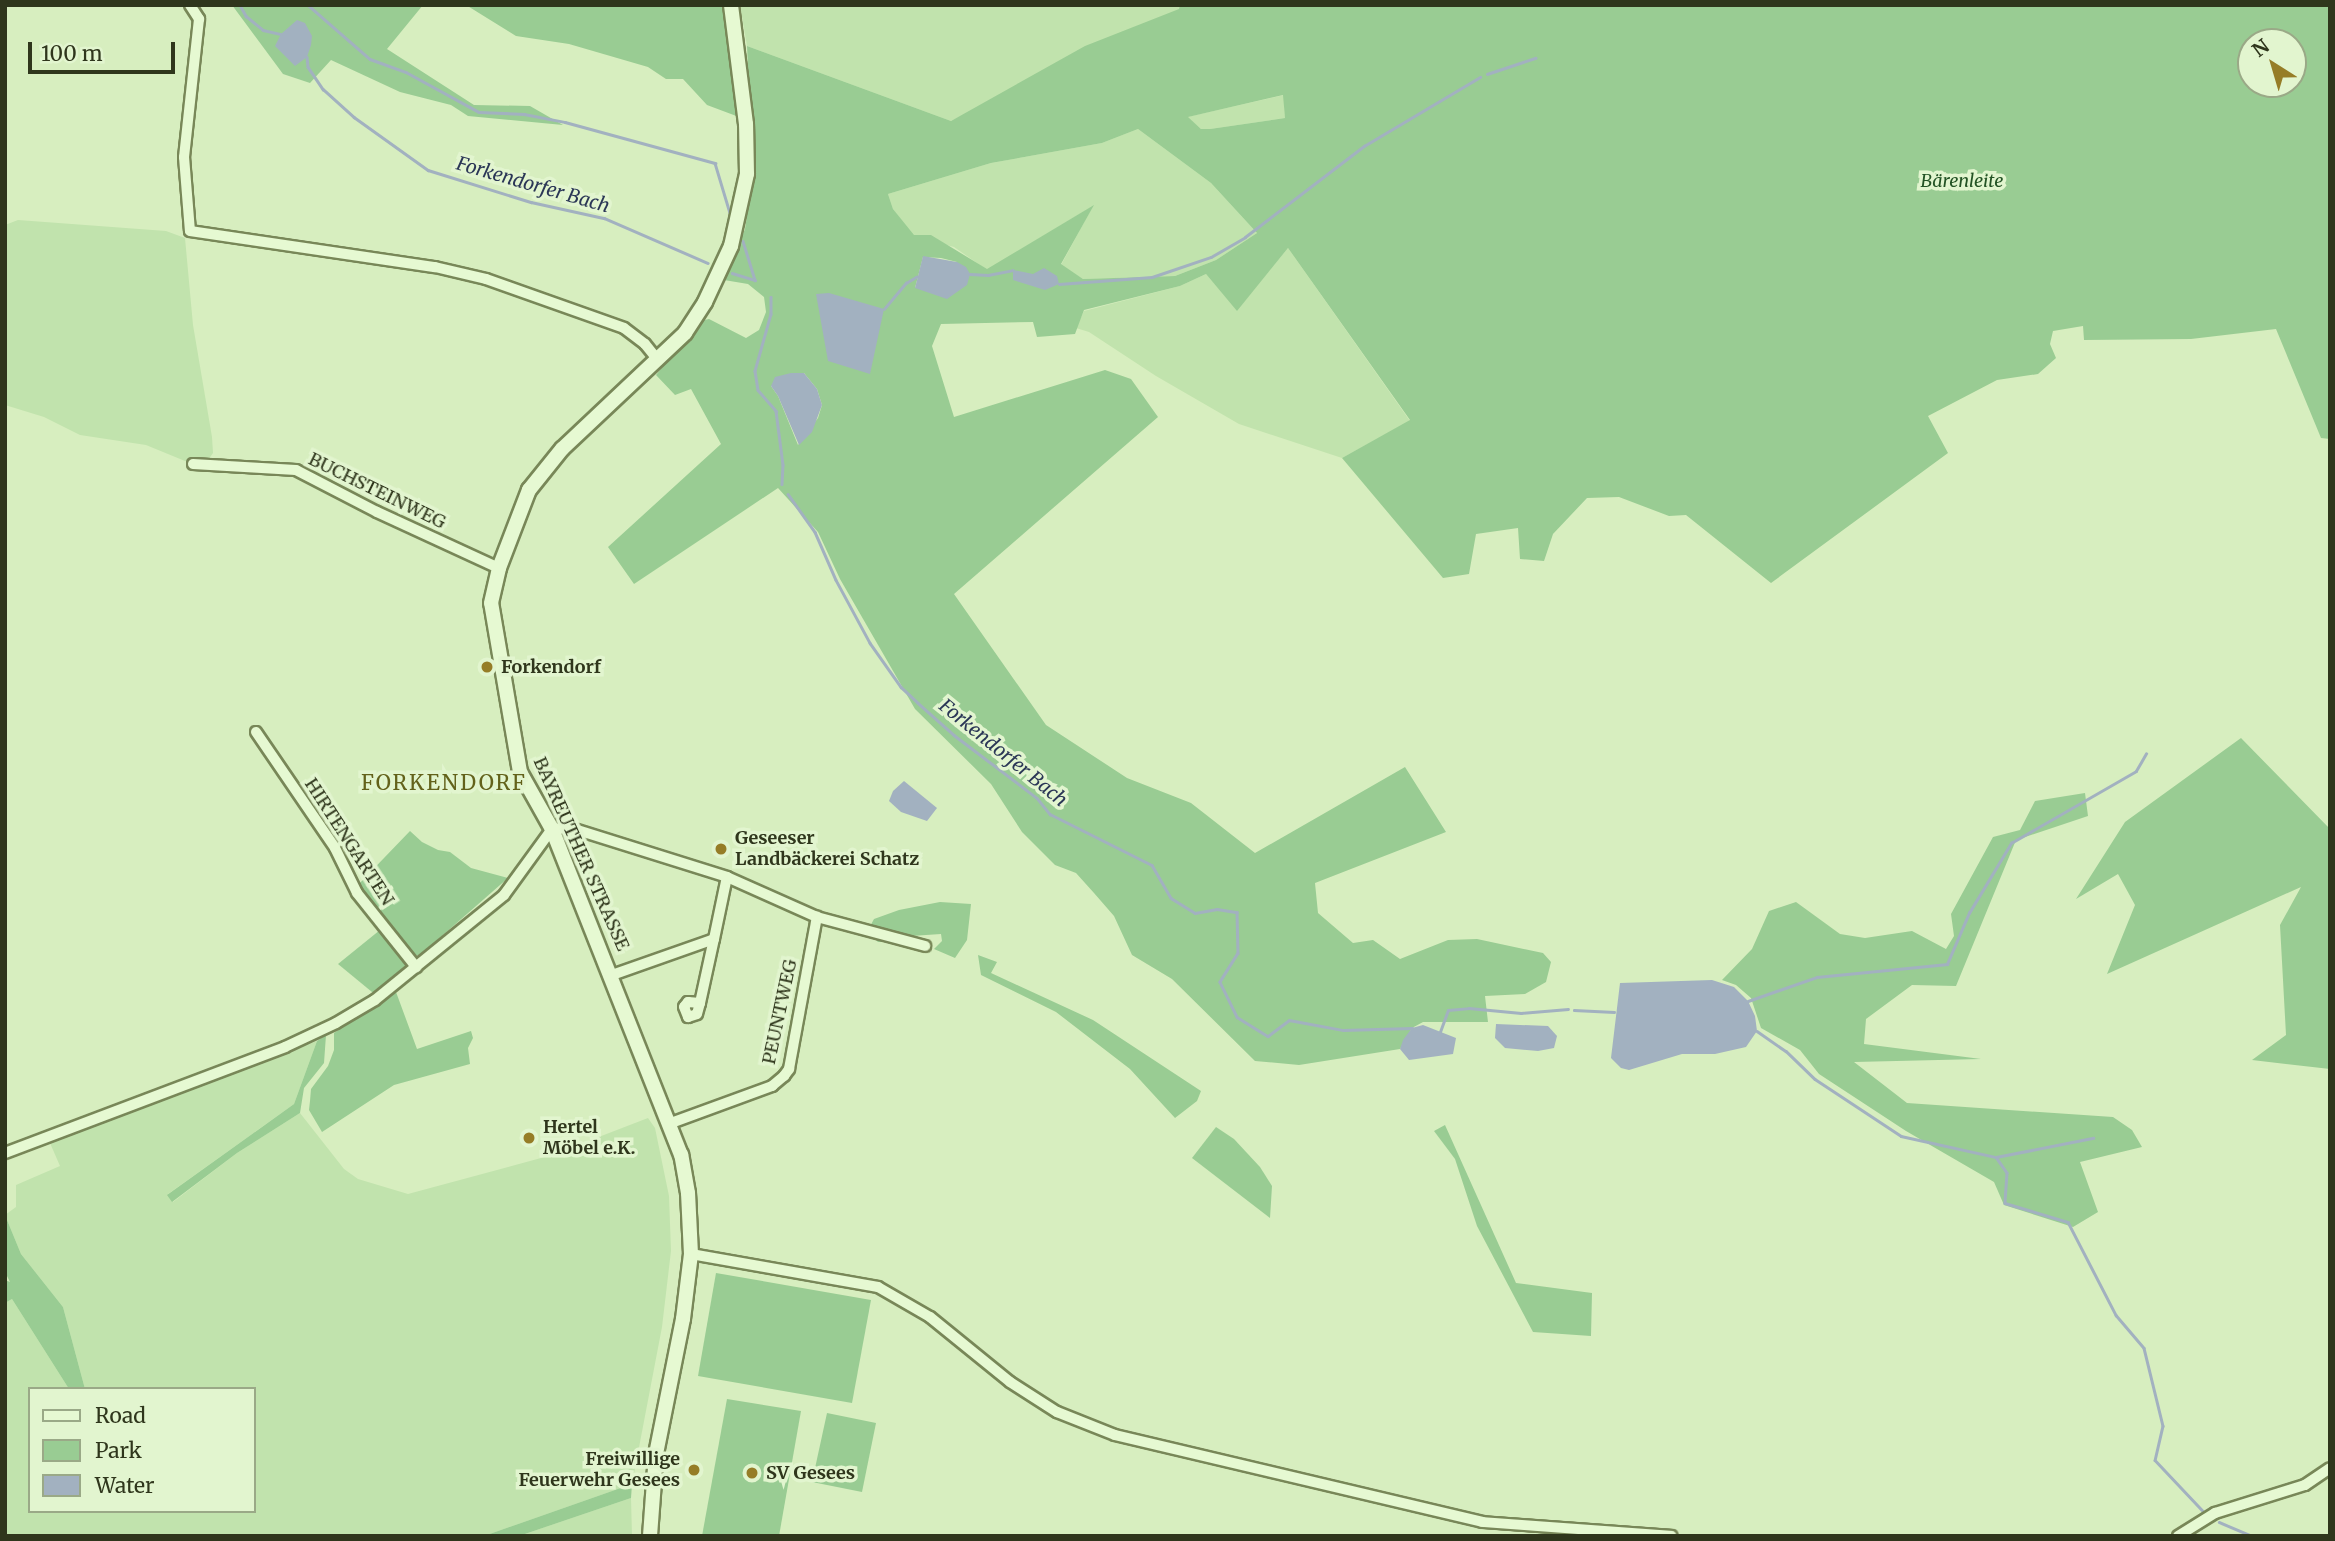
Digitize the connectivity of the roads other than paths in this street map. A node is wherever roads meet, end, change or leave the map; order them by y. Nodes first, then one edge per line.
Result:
1 (190, 5) edge
2 (731, 5) edge
3 (658, 360) junction
4 (193, 464) dead end
5 (499, 568) junction
6 (256, 732) dead end
7 (552, 828) junction
8 (727, 877) junction
9 (817, 917) junction
10 (714, 939) junction
11 (925, 946) dead end
12 (416, 967) junction
13 (612, 975) junction
14 (700, 1003) dead end
15 (671, 1123) junction
16 (5, 1153) edge
17 (691, 1254) junction
18 (2330, 1468) edge
19 (650, 1536) edge
20 (1671, 1536) edge
21 (2178, 1536) edge

1 - 3 street
2 - 3 street, BAYREUTHER STRASSE
3 - 5 street, BAYREUTHER STRASSE
4 - 5 street, BUCHSTEINWEG
5 - 7 street, BAYREUTHER STRASSE
6 - 12 street, HIRTENGARTEN
7 - 8 street
7 - 12 street
7 - 13 street, BAYREUTHER STRASSE
8 - 9 street
8 - 10 street
9 - 11 street
9 - 15 street, PEUNTWEG
10 - 13 street
10 - 14 street
12 - 16 street
13 - 15 street, BAYREUTHER STRASSE
15 - 17 street, BAYREUTHER STRASSE
17 - 19 street, BAYREUTHER STRASSE
17 - 20 street
18 - 21 street

